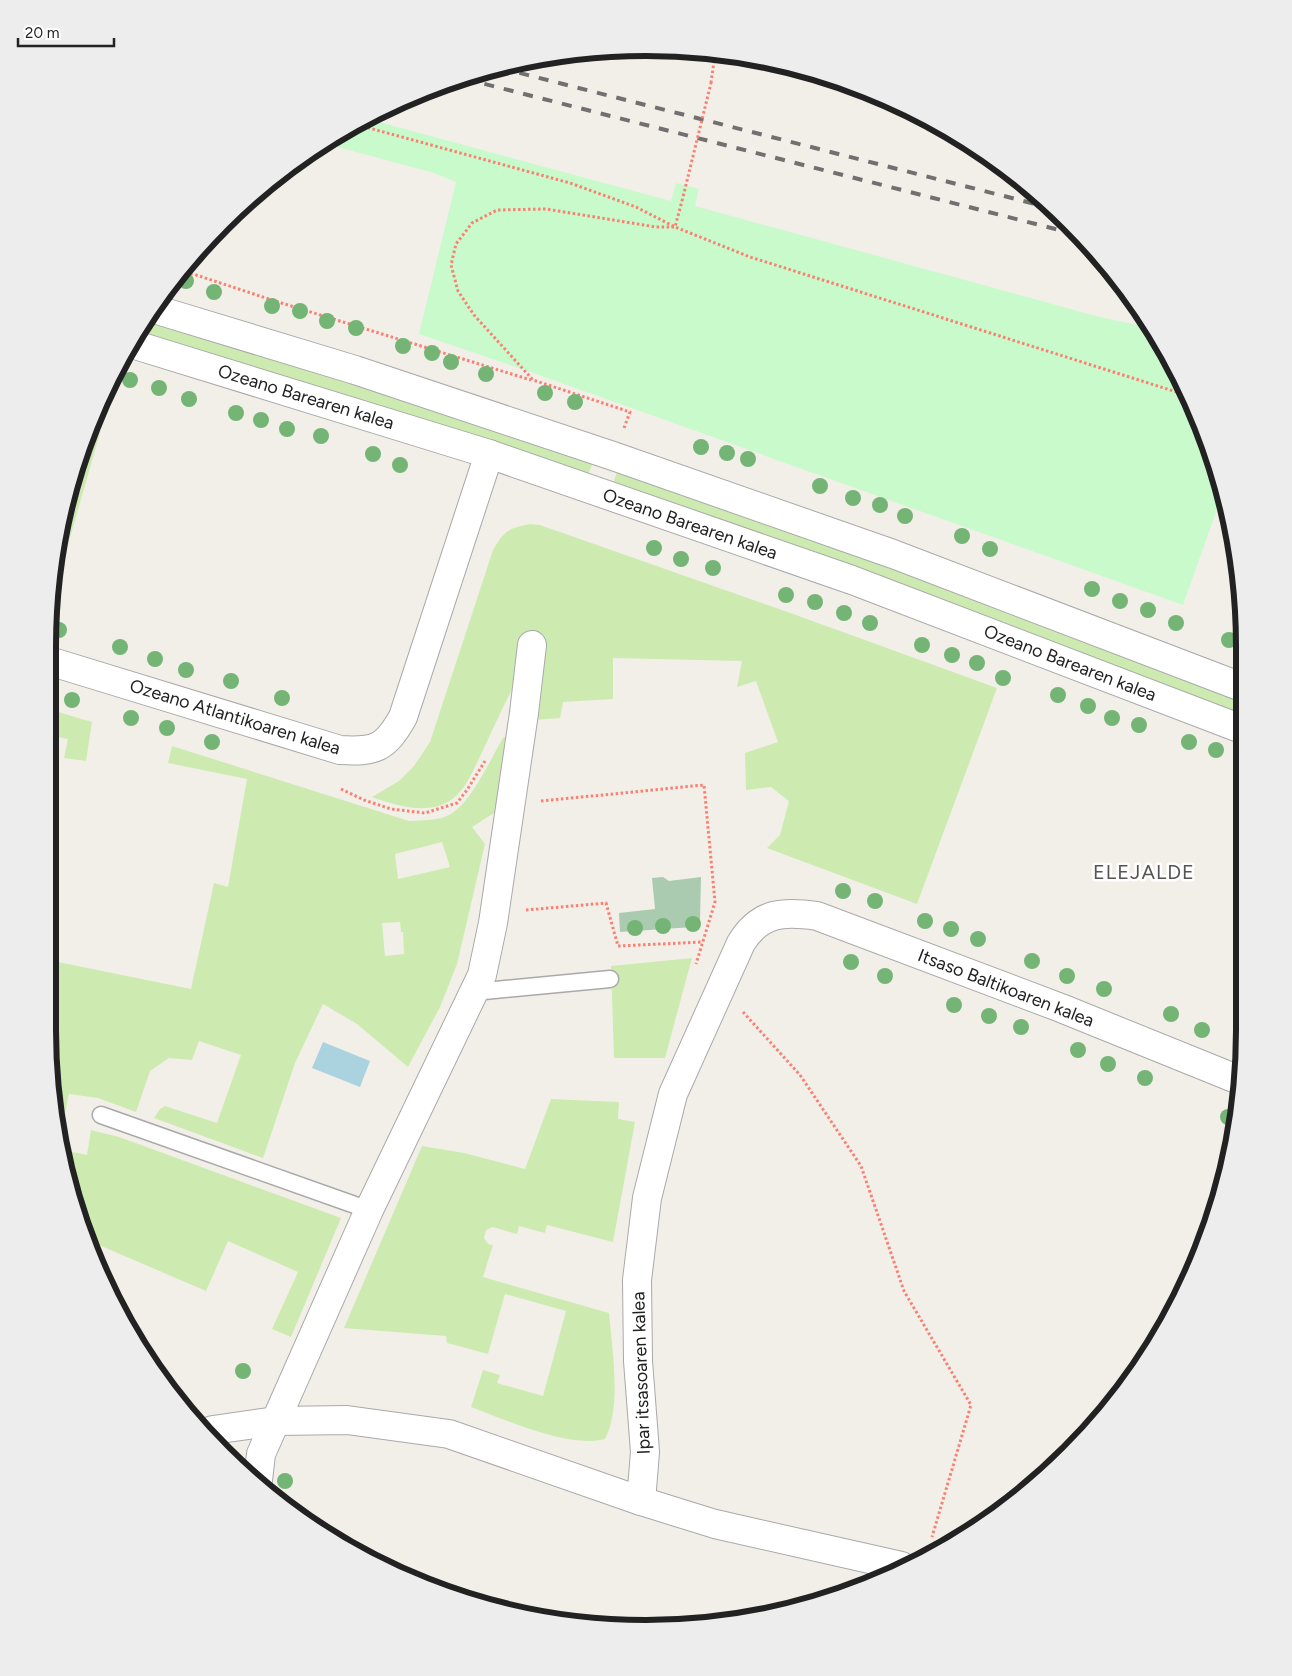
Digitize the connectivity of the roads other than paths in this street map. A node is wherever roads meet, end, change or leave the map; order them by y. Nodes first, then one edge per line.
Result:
1 (160, 312) edge
2 (138, 346) edge
3 (489, 454) junction
4 (532, 645) dead end
5 (56, 663) edge
6 (1236, 685) edge
7 (1236, 727) edge
8 (769, 916) joint
9 (610, 979) dead end
10 (474, 992) junction
11 (1233, 1078) edge
12 (101, 1115) dead end
13 (369, 1210) junction
14 (276, 1421) junction
15 (213, 1430) edge
16 (259, 1474) edge
17 (641, 1501) junction
18 (895, 1565) edge

1 - 6 street
2 - 3 street, Ozeano Barearen kalea
3 - 5 street, Ozeano Atlantikoaren kalea
3 - 7 street, Ozeano Barearen kalea
4 - 10 street
8 - 11 street, Itsaso Baltikoaren kalea
8 - 17 street, Ipar itsasoaren kalea
9 - 10 lane
10 - 13 street
12 - 13 lane
13 - 14 street
14 - 15 street
14 - 16 street
14 - 17 street
17 - 18 street

